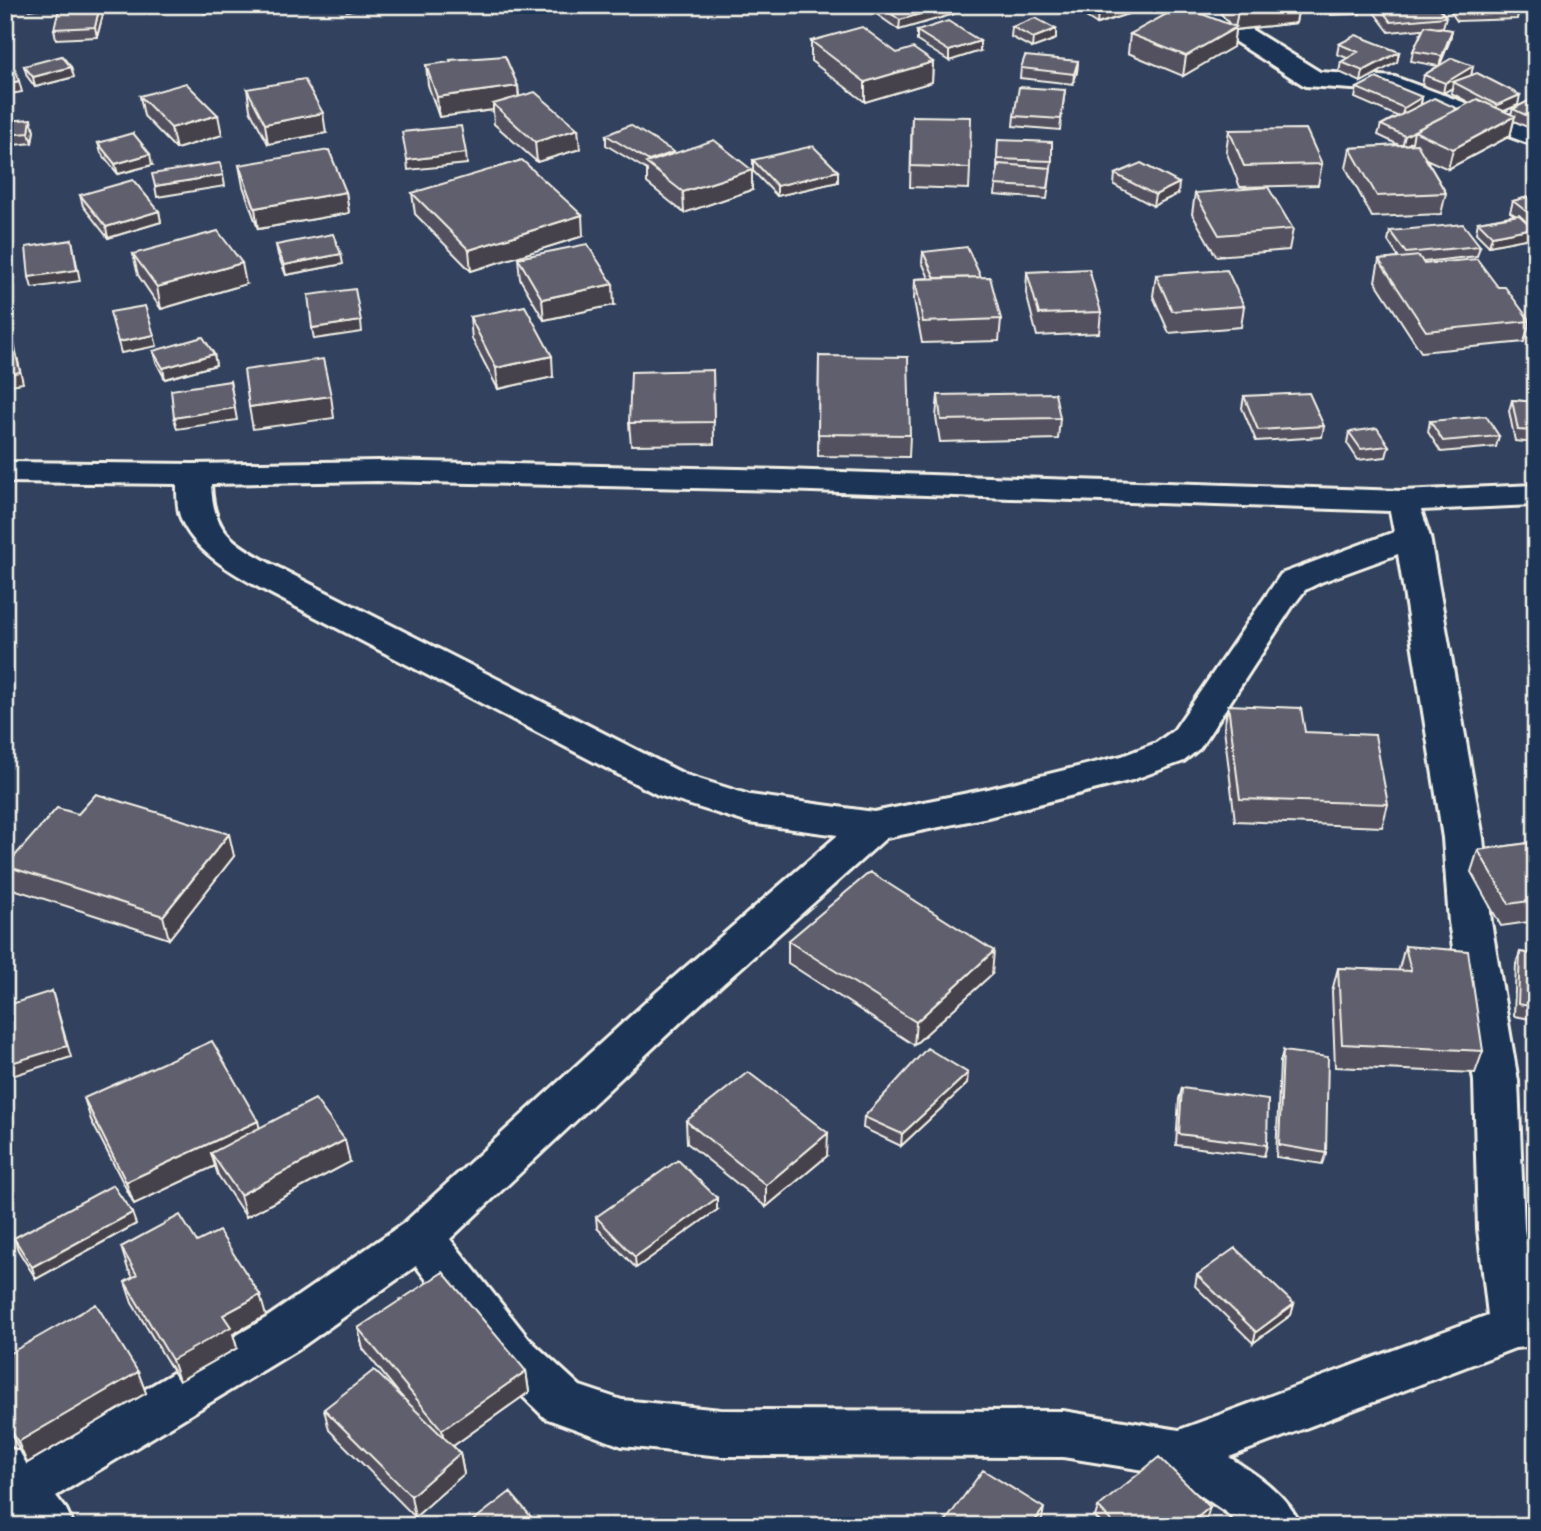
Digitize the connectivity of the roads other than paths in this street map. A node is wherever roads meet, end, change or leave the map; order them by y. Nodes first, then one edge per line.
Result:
1 (1194, 5) edge
2 (1536, 138) edge
3 (5, 472) edge
4 (193, 474) junction
5 (1536, 495) edge
6 (1408, 519) junction
7 (874, 826) junction
8 (421, 1237) junction
9 (1525, 1326) edge
10 (1179, 1453) junction
11 (20, 1496) edge
12 (1275, 1526) edge

1 - 2 street
3 - 4 street
4 - 6 street
4 - 7 street
5 - 6 street
6 - 7 street
6 - 9 street
7 - 8 street
8 - 10 street
8 - 11 street
9 - 10 street
10 - 12 street

